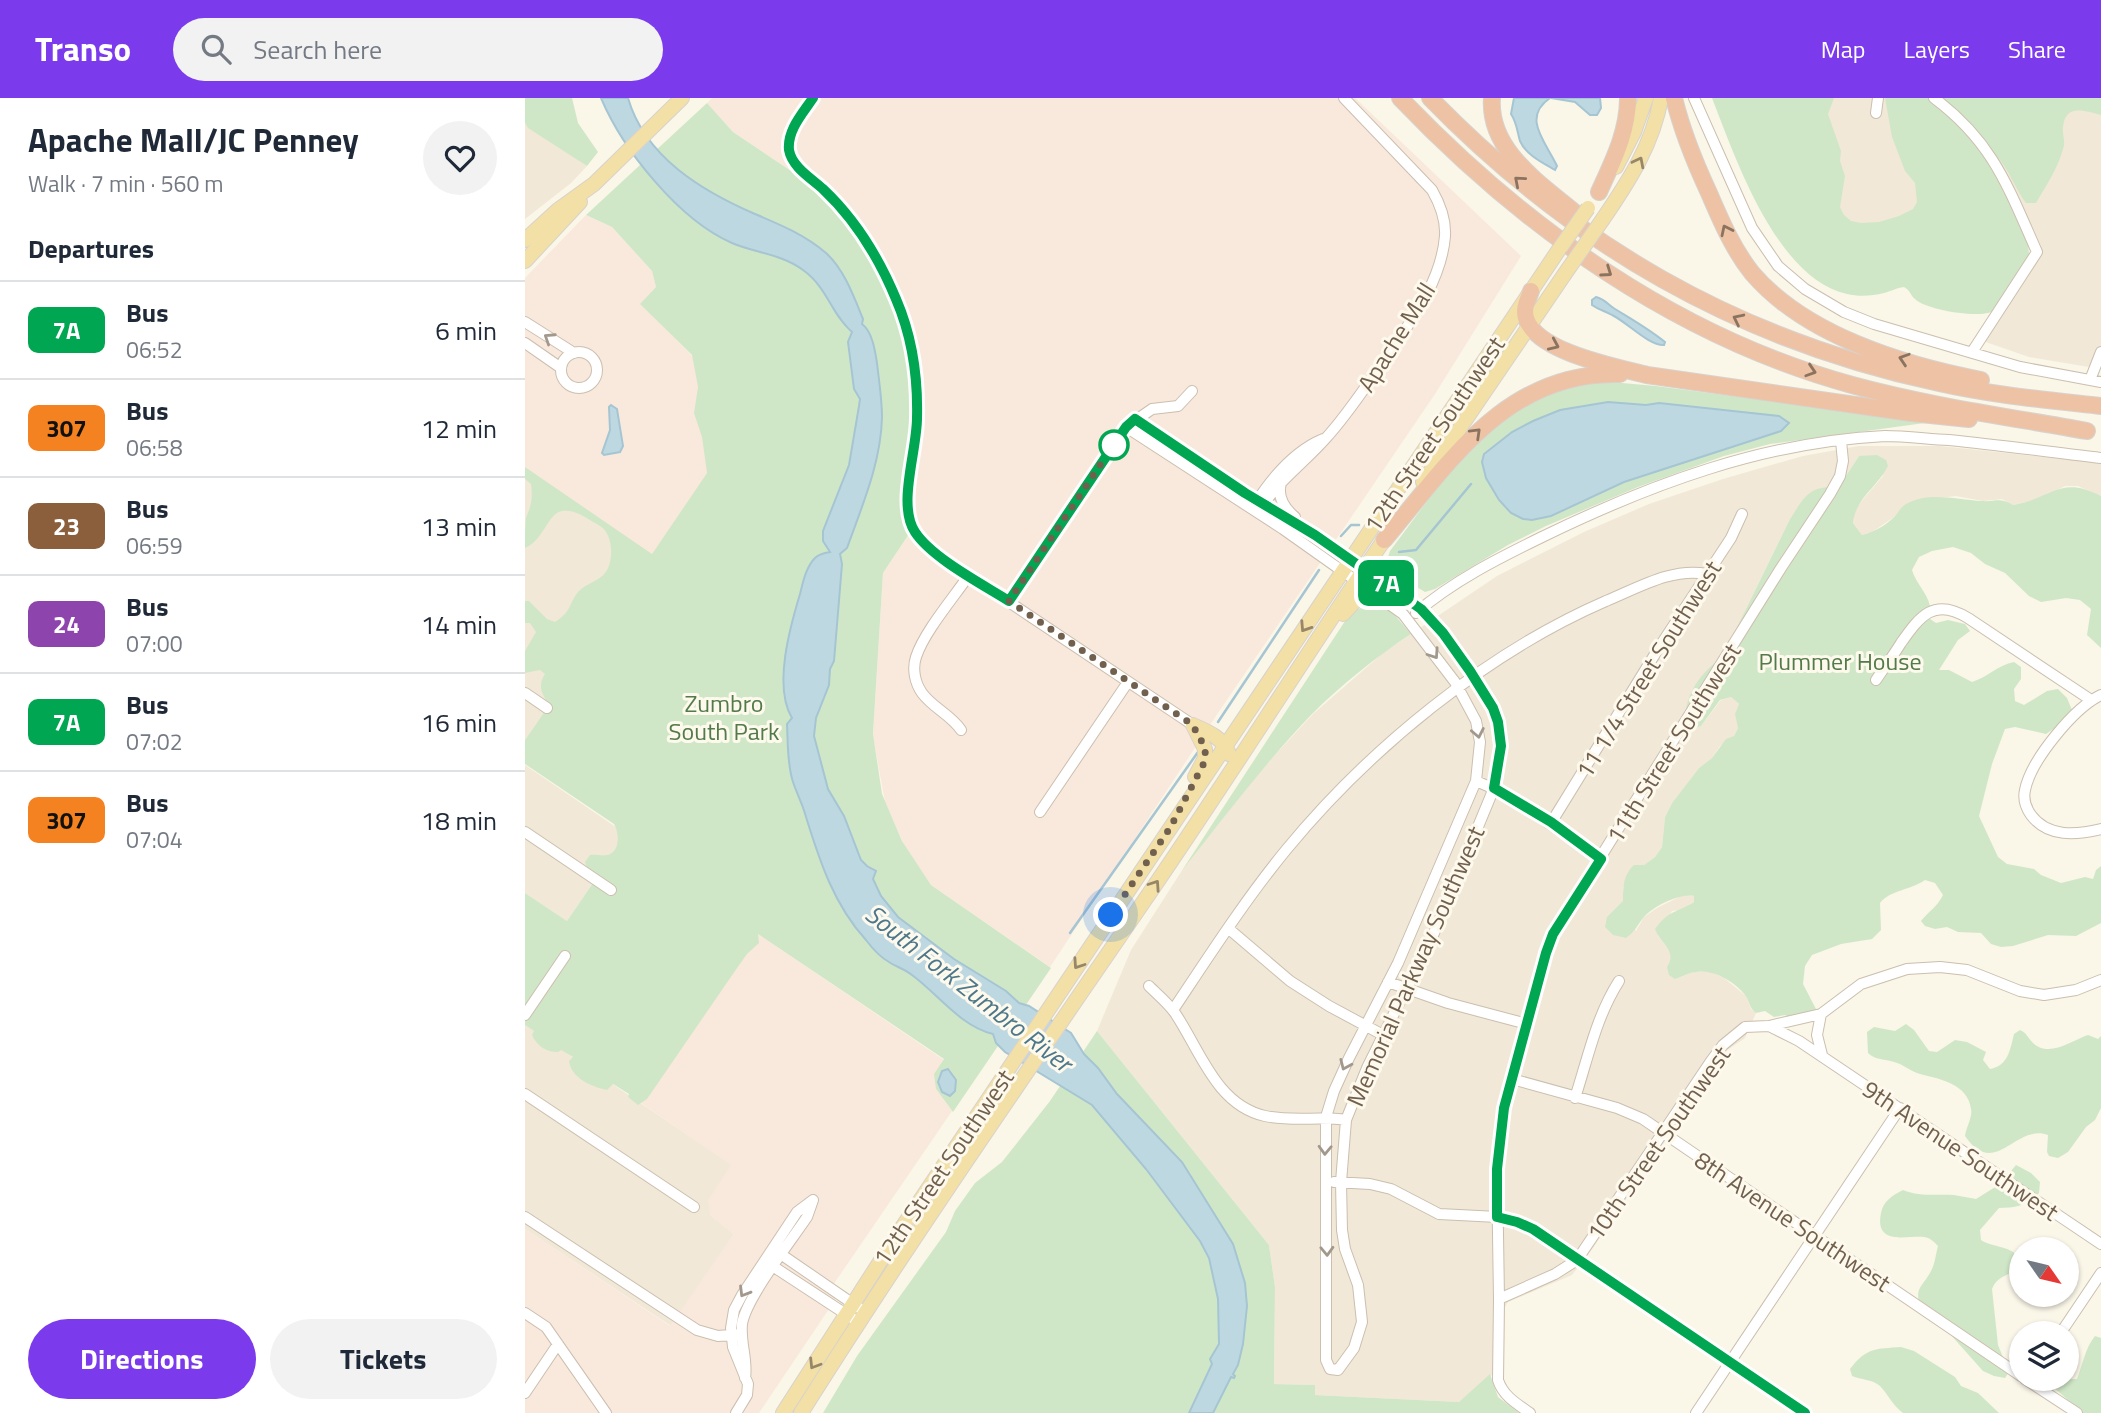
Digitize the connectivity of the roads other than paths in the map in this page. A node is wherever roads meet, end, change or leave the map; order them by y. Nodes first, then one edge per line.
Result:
1 (813, 98) edge
2 (1344, 98) edge
3 (1399, 98) edge
4 (1430, 98) edge
5 (1492, 98) edge
6 (1629, 98) edge
7 (1646, 98) edge
8 (1661, 98) edge
9 (1674, 98) edge
10 (1694, 98) edge
11 (1878, 98) edge
12 (1934, 98) edge
13 (681, 99) edge
14 (1876, 113) dead end
15 (594, 184) junction
16 (1599, 192) junction
17 (525, 240) edge
18 (525, 261) edge
19 (1634, 264) junction
20 (1531, 291) junction
21 (525, 322) edge
22 (1530, 326) junction
23 (525, 343) edge
24 (1972, 352) junction
25 (2101, 352) edge
26 (573, 353) junction
27 (561, 368) junction
28 (1647, 375) junction
29 (2096, 381) edge
30 (1192, 391) dead end
31 (2064, 402) junction
32 (2101, 406) edge
33 (1131, 423) junction
34 (2094, 432) edge
35 (1327, 437) junction
36 (1841, 441) junction
37 (2101, 458) edge
38 (1283, 480) junction
39 (1257, 506) junction
40 (1742, 514) dead end
41 (1315, 535) junction
42 (1384, 540) junction
43 (1346, 564) junction
44 (1707, 574) junction
45 (969, 575) junction
46 (1361, 575) junction
47 (1379, 596) junction
48 (1009, 601) junction
49 (1421, 609) junction
50 (1409, 620) junction
51 (1327, 625) junction
52 (1474, 676) junction
53 (1876, 680) dead end
54 (1128, 682) junction
55 (1459, 688) junction
56 (525, 693) edge
57 (2096, 697) edge
58 (1253, 707) junction
59 (547, 708) dead end
60 (1193, 725) junction
61 (961, 730) dead end
62 (1209, 732) junction
63 (1226, 747) junction
64 (1476, 781) junction
65 (1494, 788) junction
66 (1205, 810) junction
67 (1040, 813) dead end
68 (1551, 822) junction
69 (1170, 828) junction
70 (2101, 829) edge
71 (525, 832) edge
72 (1601, 859) junction
73 (611, 890) dead end
74 (1229, 929) junction
75 (565, 956) dead end
76 (2101, 980) edge
77 (1619, 981) dead end
78 (1388, 982) junction
79 (1149, 986) dead end
80 (1407, 990) junction
81 (1173, 1010) junction
82 (526, 1014) edge
83 (1821, 1014) junction
84 (1364, 1024) junction
85 (1527, 1024) junction
86 (1769, 1026) junction
87 (1383, 1035) junction
88 (1822, 1055) junction
89 (1512, 1079) junction
90 (525, 1094) edge
91 (1575, 1098) junction
92 (1901, 1108) junction
93 (1326, 1117) junction
94 (1346, 1120) junction
95 (1663, 1132) junction
96 (1324, 1182) junction
97 (1341, 1182) junction
98 (694, 1207) dead end
99 (525, 1217) edge
100 (1497, 1217) junction
101 (1815, 1237) junction
102 (2101, 1244) edge
103 (768, 1254) junction
104 (782, 1255) junction
105 (1577, 1260) junction
106 (774, 1267) junction
107 (2101, 1273) edge
108 (1499, 1299) junction
109 (848, 1309) junction
110 (525, 1313) edge
111 (862, 1317) junction
112 (2069, 1321) edge
113 (736, 1334) junction
114 (558, 1344) junction
115 (1730, 1363) junction
116 (2009, 1368) edge
117 (2044, 1391) edge
118 (525, 1393) edge
119 (606, 1413) edge
120 (736, 1413) edge
121 (783, 1413) edge
122 (801, 1413) edge
123 (1530, 1413) edge
124 (1696, 1413) edge
125 (1805, 1413) edge
126 (2077, 1413) edge

1 - 45 street
2 - 35 street, Apache Mall
3 -> 34 highway
19 -> 4 highway
5 - 19 highway
6 - 16 highway
7 - 16 main road, 12th Street Southwest
22 -> 8 main road, 12th Street Southwest, bridge
31 -> 9 highway
10 - 24 street
11 - 14 street
12 - 24 street
13 - 15 main road
15 - 17 main road
15 - 18 main road
16 - 20 main road, 12th Street Southwest, bridge
31 -> 19 highway
20 - 22 highway
20 - 43 main road, 12th Street Southwest
26 -> 21 street
22 -> 28 highway
22 - 42 main road, 12th Street Southwest
23 - 27 street
24 - 29 street
25 - 29 street
26 - 27 street
26 - 27 street
28 - 34 highway
42 -> 28 highway
30 - 33 street
31 - 32 highway
33 - 39 street, Memorial Parkway Southwest
33 - 48 street
35 - 38 street
35 - 39 street
36 - 37 street
36 - 49 street
36 - 72 street, 11th Street Southwest
38 - 39 street
38 - 41 street
39 - 41 street, Memorial Parkway Southwest
39 - 43 street, Memorial Parkway Southwest
40 - 44 street, 11 1/4 Street Southwest
41 - 43 street, Memorial Parkway Southwest
42 - 46 main road, 12th Street Southwest
43 - 46 street, Memorial Parkway Southwest
43 -> 58 main road, 12th Street Southwest
44 - 52 street
44 - 68 street, 11 1/4 Street Southwest
45 - 48 street
45 - 61 street
46 - 47 street, Memorial Parkway Southwest
46 - 49 street, Memorial Parkway Southwest
46 - 51 main road, 12th Street Southwest
47 - 50 street, Memorial Parkway Southwest
47 - 51 main road
48 - 54 street
49 - 50 street
49 - 52 street, Memorial Parkway Southwest
50 -> 55 street, Memorial Parkway Southwest
51 - 66 main road, 12th Street Southwest
52 - 55 street
52 - 65 street, Memorial Parkway Southwest
53 - 57 street
54 - 60 street
54 - 67 street
55 -> 64 street, Memorial Parkway Southwest
55 - 74 street
56 - 59 street
57 - 70 street
58 - 62 main road
58 - 63 main road, 12th Street Southwest
60 - 62 main road
60 - 69 main road
62 - 63 main road
63 - 66 main road
63 - 69 main road, 12th Street Southwest
64 - 65 street
64 - 78 street, Memorial Parkway Southwest
65 - 68 street
65 - 80 street, Memorial Parkway Southwest
111 -> 66 main road, 12th Street Southwest
68 - 72 street
69 -> 109 main road, 12th Street Southwest
71 - 73 street
72 - 85 street, 11th Street Southwest
74 - 81 street
74 - 84 street
75 - 82 street
76 - 83 street, 10th Street Southwest
77 - 91 street
78 - 80 street
78 - 84 street, Memorial Parkway Southwest
79 - 81 street
80 - 85 street
80 - 87 street, Memorial Parkway Southwest
81 - 93 street
83 - 86 street, 10th Street Southwest
83 - 88 street
84 - 87 street
84 -> 93 street, Memorial Parkway Southwest
85 - 89 street, 11th Street Southwest
86 - 88 street, 9th Avenue Southwest
86 - 95 street, 10th Street Southwest
87 - 94 street, Memorial Parkway Southwest
88 - 92 street, 9th Avenue Southwest
89 - 91 street, 8th Avenue Southwest
89 - 100 street, 11th Street Southwest
90 - 98 street
91 - 95 street, 8th Avenue Southwest
92 - 101 street
92 - 102 street, 9th Avenue Southwest
93 - 94 street
93 -> 96 street, Memorial Parkway Southwest
94 - 97 street, Memorial Parkway Southwest
95 - 101 street, 8th Avenue Southwest
95 - 105 street, 10th Street Southwest
96 - 97 street
96 -> 97 street, Memorial Parkway Southwest
97 - 100 street
99 - 113 street
100 - 105 street
100 - 108 street, 11th Street Southwest
101 - 115 street
101 - 116 street, 8th Avenue Southwest
103 - 104 street
103 - 104 street
103 - 106 street
103 -> 113 street
104 - 106 street
104 - 109 street
105 - 108 street, 10th Street Southwest
105 - 115 street
106 - 109 street
106 - 113 street
107 - 112 street
108 - 123 street, 11th Street Southwest
109 - 111 street
109 -> 121 main road, 12th Street Southwest
110 - 114 street
111 - 122 main road, 12th Street Southwest
113 - 120 street
114 - 118 street
114 - 119 street
115 - 124 street
115 - 125 street
117 - 126 street, 8th Avenue Southwest

